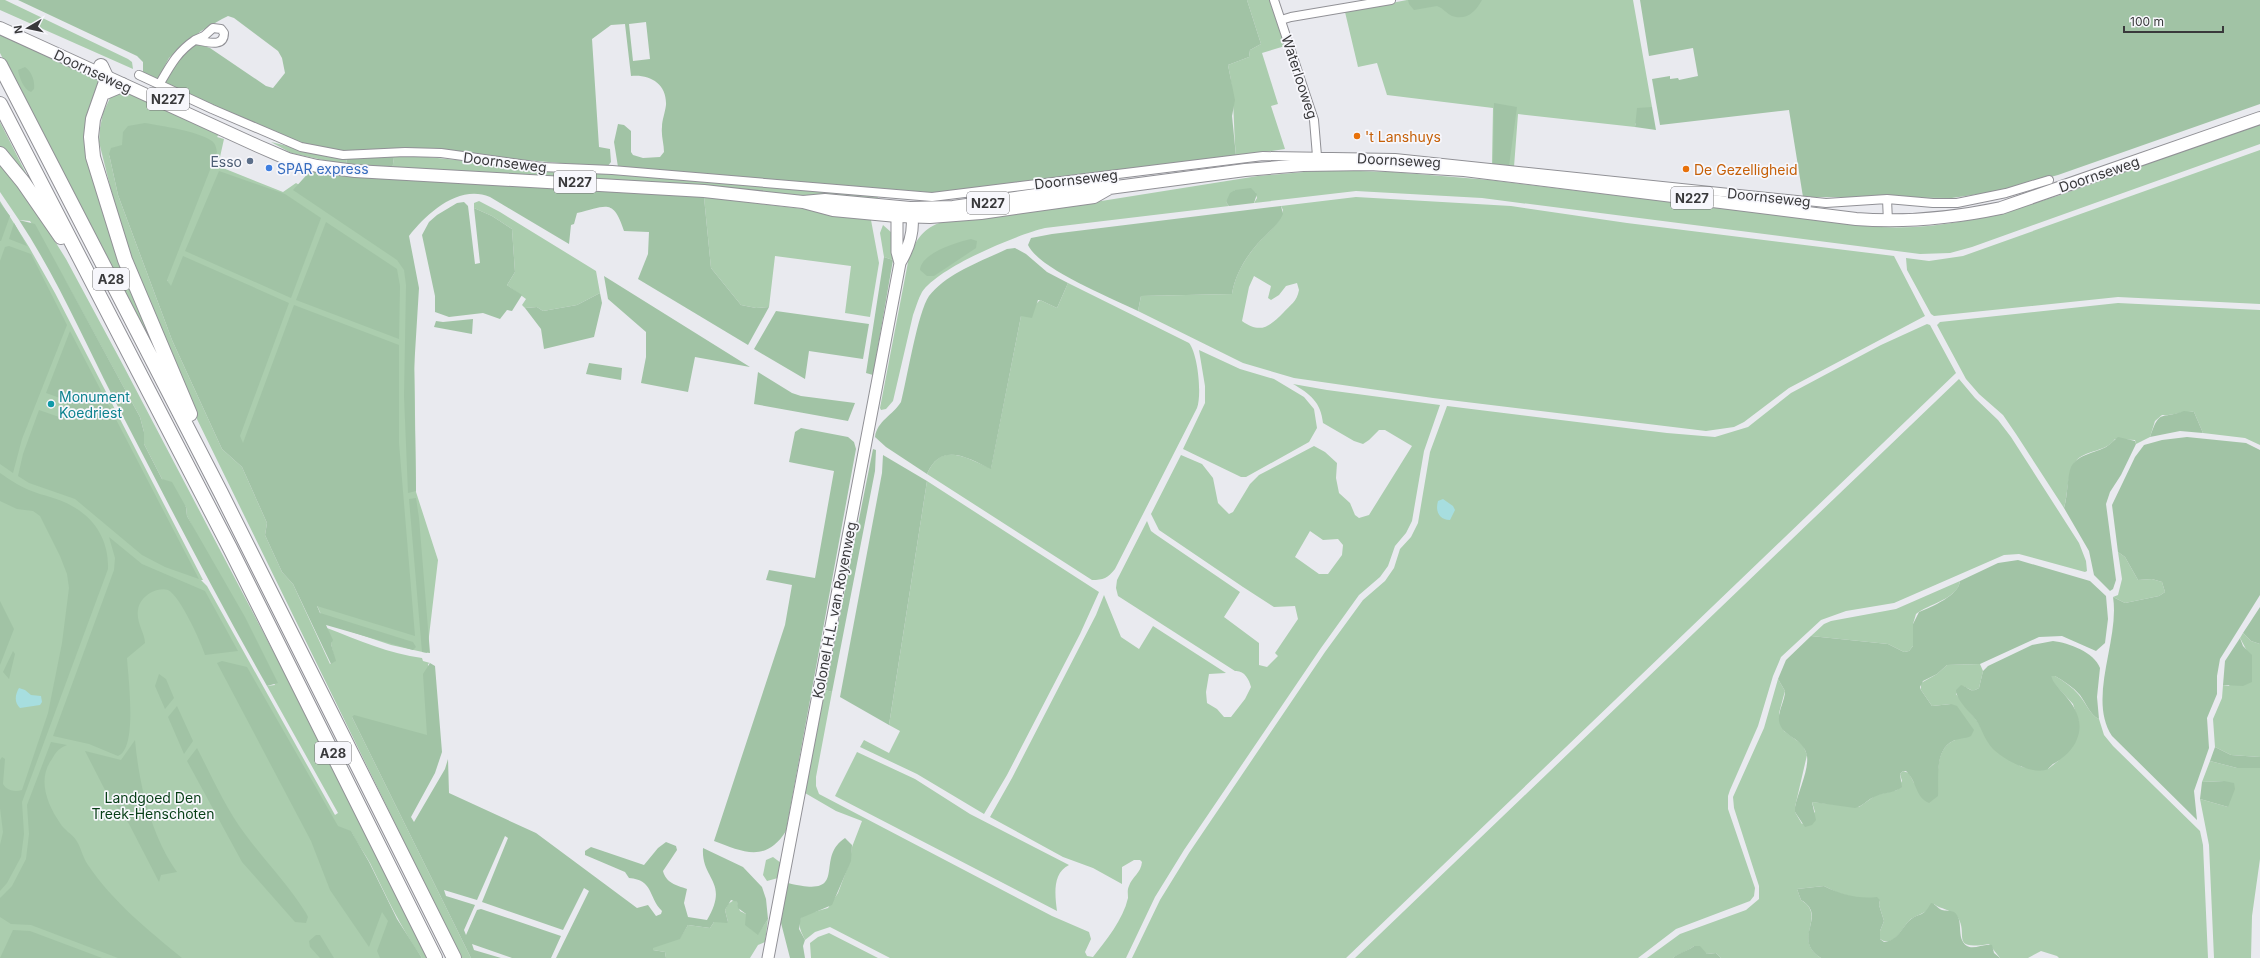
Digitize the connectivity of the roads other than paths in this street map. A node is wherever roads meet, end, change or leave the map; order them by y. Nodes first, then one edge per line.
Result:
1 (1274, 0) edge
2 (1392, 0) edge
3 (1281, 20) junction
4 (3, 23) edge
5 (195, 40) dead end
6 (0, 65) edge
7 (104, 72) junction
8 (139, 75) dead end
9 (122, 84) junction
10 (159, 85) junction
11 (103, 93) junction
12 (0, 104) edge
13 (2260, 118) edge
14 (0, 154) edge
15 (1317, 156) junction
16 (392, 174) junction
17 (2049, 180) dead end
18 (910, 195) junction
19 (1887, 199) junction
20 (803, 202) junction
21 (911, 213) junction
22 (897, 216) junction
23 (1888, 222) junction
24 (82, 261) junction
25 (900, 263) junction
26 (221, 493) junction
27 (434, 958) edge
28 (454, 958) edge
29 (768, 958) edge

1 - 3 street, Waterlooweg
2 - 3 street
3 - 15 street, Waterlooweg
4 - 7 main road, Doornseweg / N227
4 - 7 main road, Doornseweg / N227
5 - 10 street
6 - 26 highway, A28
7 - 9 main road, Doornseweg / N227
7 - 11 highway, A28
7 - 16 main road, Doornseweg / N227
8 - 10 street, Doornseweg
9 - 11 highway
9 - 16 main road, Doornseweg / N227
10 - 18 street, Doornseweg
11 - 26 highway, A28
12 - 24 highway, A28
13 - 23 main road, Doornseweg / N227
14 - 24 highway, A28
15 - 18 street, Doornseweg
15 - 19 street, Doornseweg
16 - 20 main road, Doornseweg / N227
17 - 19 street, Doornseweg
18 - 21 street
19 - 23 street
20 - 21 main road, Doornseweg / N227
20 - 22 main road, Doornseweg / N227
21 - 22 main road, Doornseweg / N227
21 - 23 main road, Doornseweg / N227
21 - 25 street, Kolonel H.L. van Royenweg
22 - 25 street, Kolonel H.L. van Royenweg
24 - 27 highway, A28
25 - 29 street, Kolonel H.L. van Royenweg
26 - 28 highway, A28

